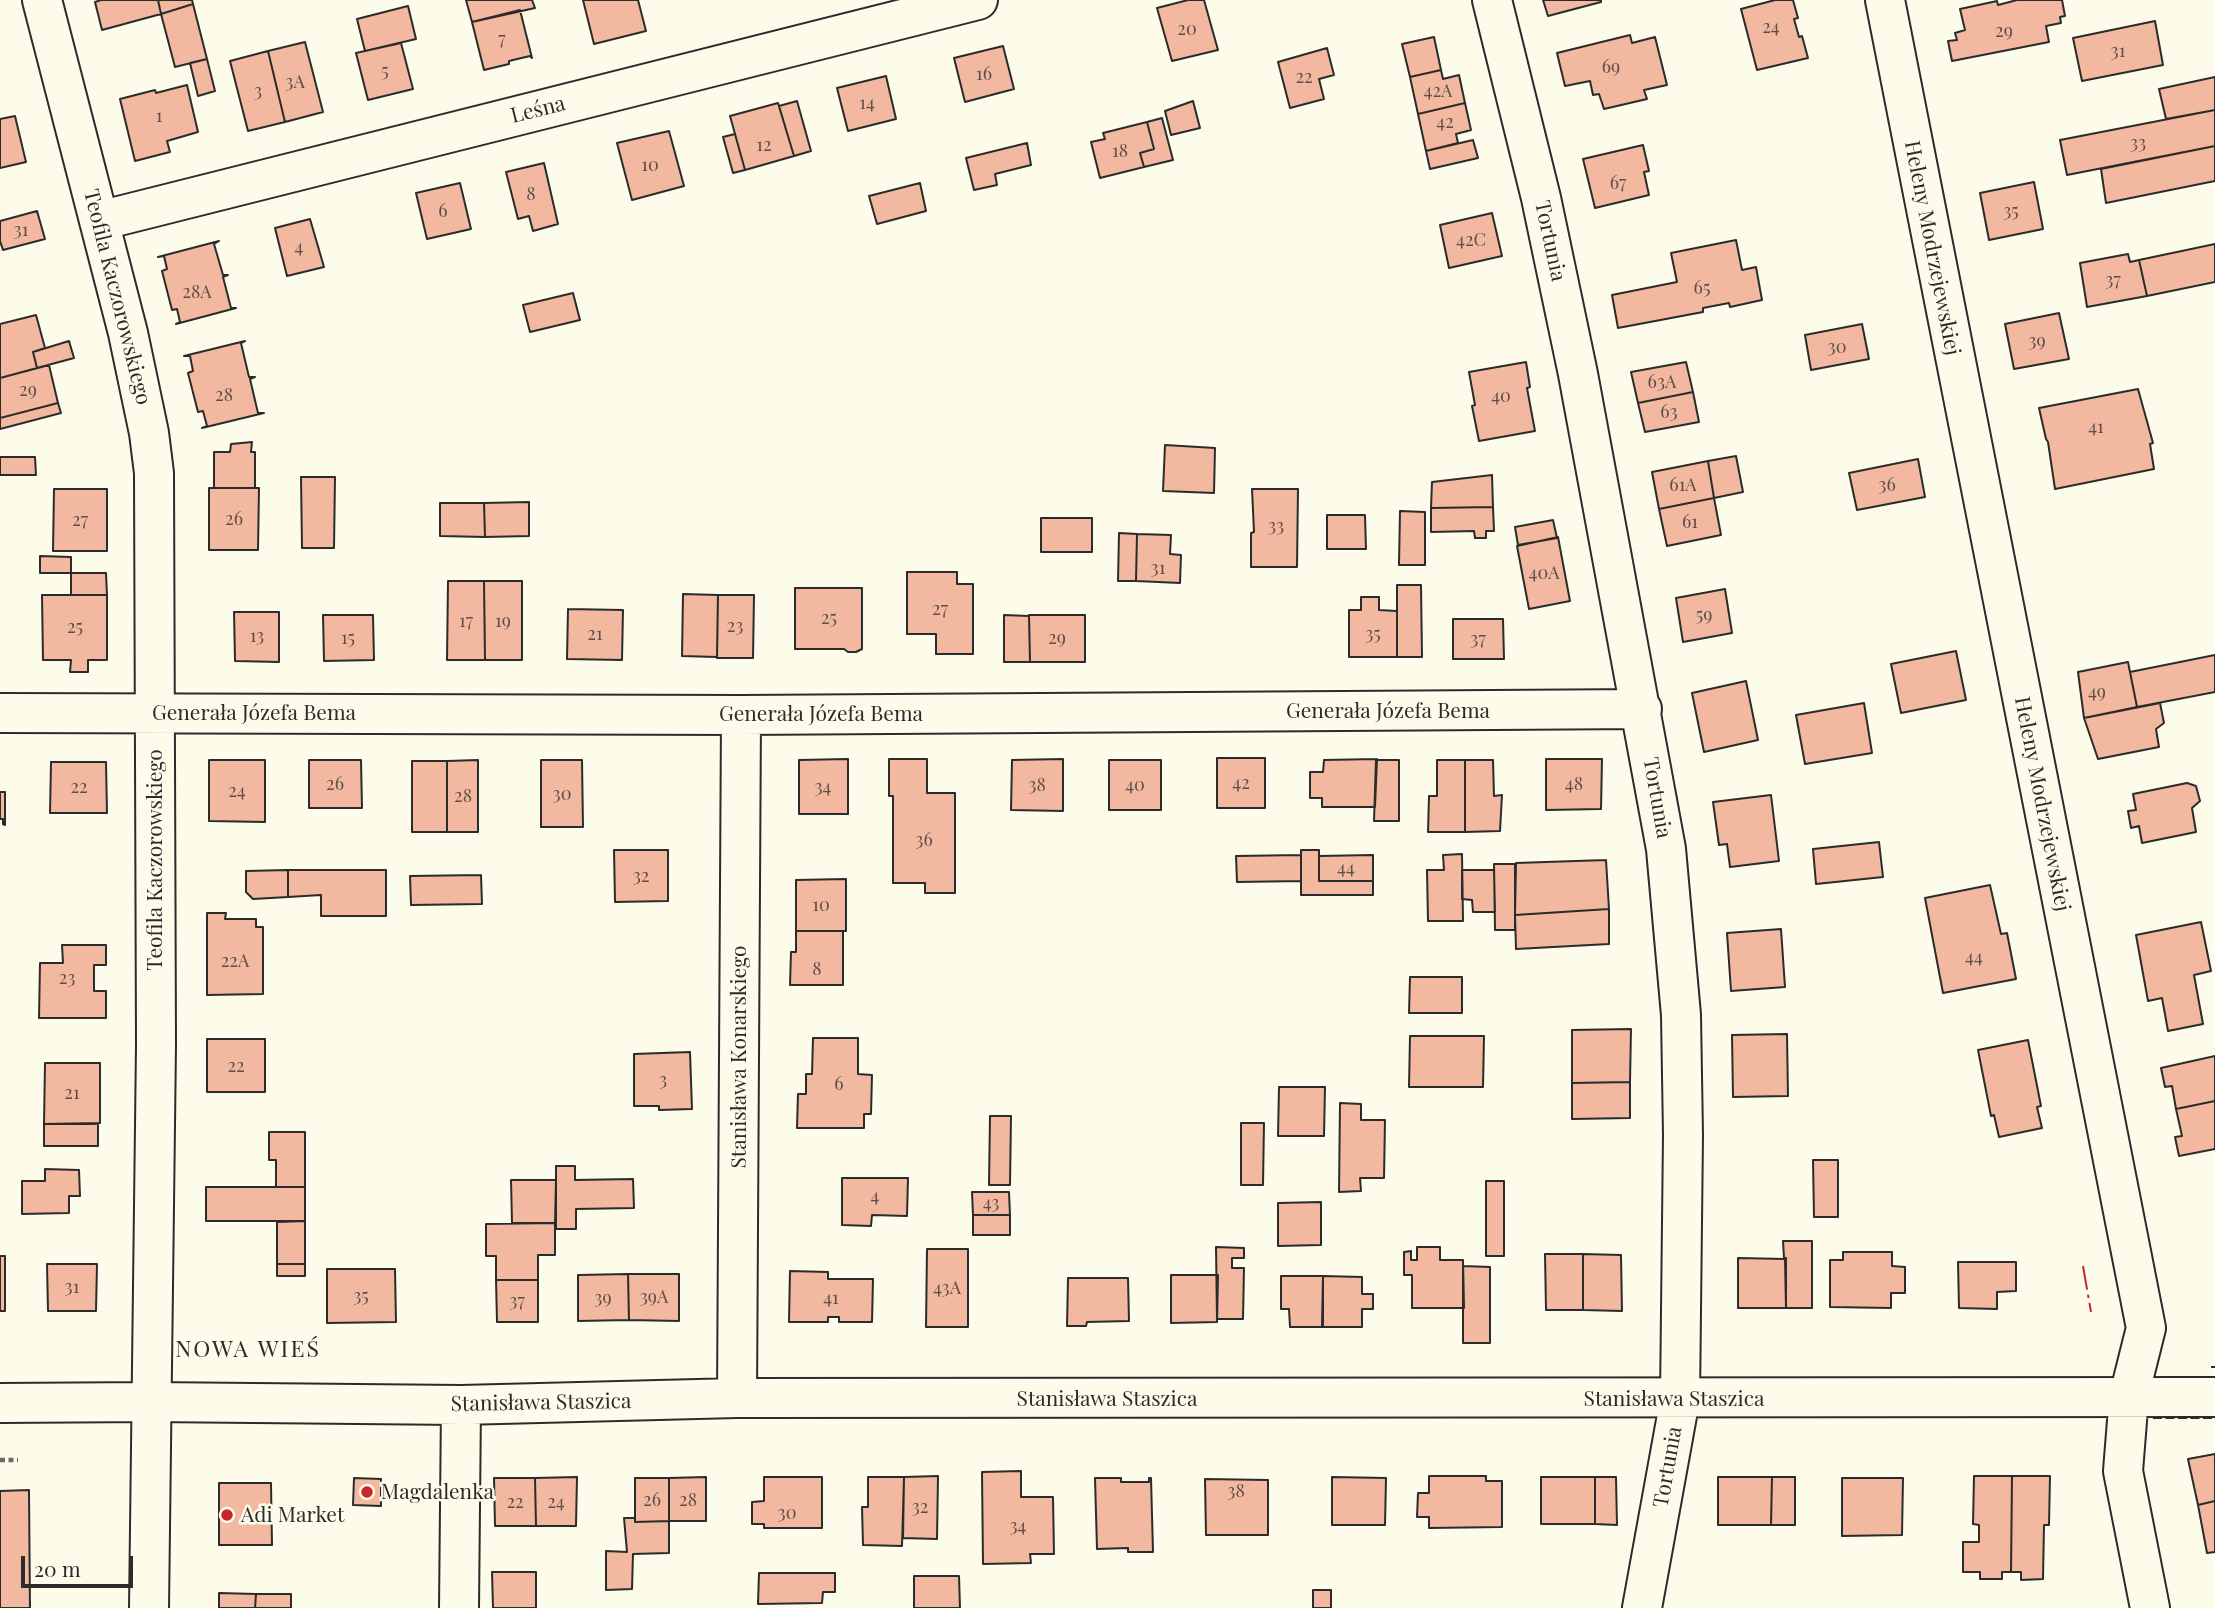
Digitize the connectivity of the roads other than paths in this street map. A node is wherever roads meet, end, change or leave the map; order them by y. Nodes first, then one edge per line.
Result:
1 (42, 0) edge
2 (978, 0) edge
3 (1492, 0) edge
4 (1885, 0) edge
5 (99, 220) junction
6 (1642, 709) junction
7 (0, 713) edge
8 (154, 713) junction
9 (741, 715) junction
10 (2129, 1396) junction
11 (2215, 1397) edge
12 (737, 1398) junction
13 (1680, 1399) junction
14 (150, 1402) junction
15 (0, 1403) edge
16 (461, 1405) junction
17 (149, 1608) edge
18 (459, 1608) edge
19 (1642, 1608) edge
20 (2150, 1608) edge

1 - 5 street, Teofila Kaczorowskiego
2 - 5 street, Leśna
3 - 6 street, Tortunia
4 - 10 street, Heleny Modrzejewskiej
5 - 8 street, Teofila Kaczorowskiego
6 - 9 street, Generała Józefa Bema
6 - 13 street, Tortunia
7 - 8 street, Generała Józefa Bema
8 - 9 street, Generała Józefa Bema
8 - 14 street, Teofila Kaczorowskiego
9 - 12 street, Stanisława Konarskiego
10 - 11 street, Stanisława Staszica
10 - 13 street, Stanisława Staszica
10 - 20 street, Heleny Modrzejewskiej
12 - 13 street, Stanisława Staszica
12 - 16 street, Stanisława Staszica
13 - 19 street, Tortunia
14 - 15 street, Stanisława Staszica
14 - 16 street, Stanisława Staszica
14 - 17 street, Teofila Kaczorowskiego
16 - 18 street

